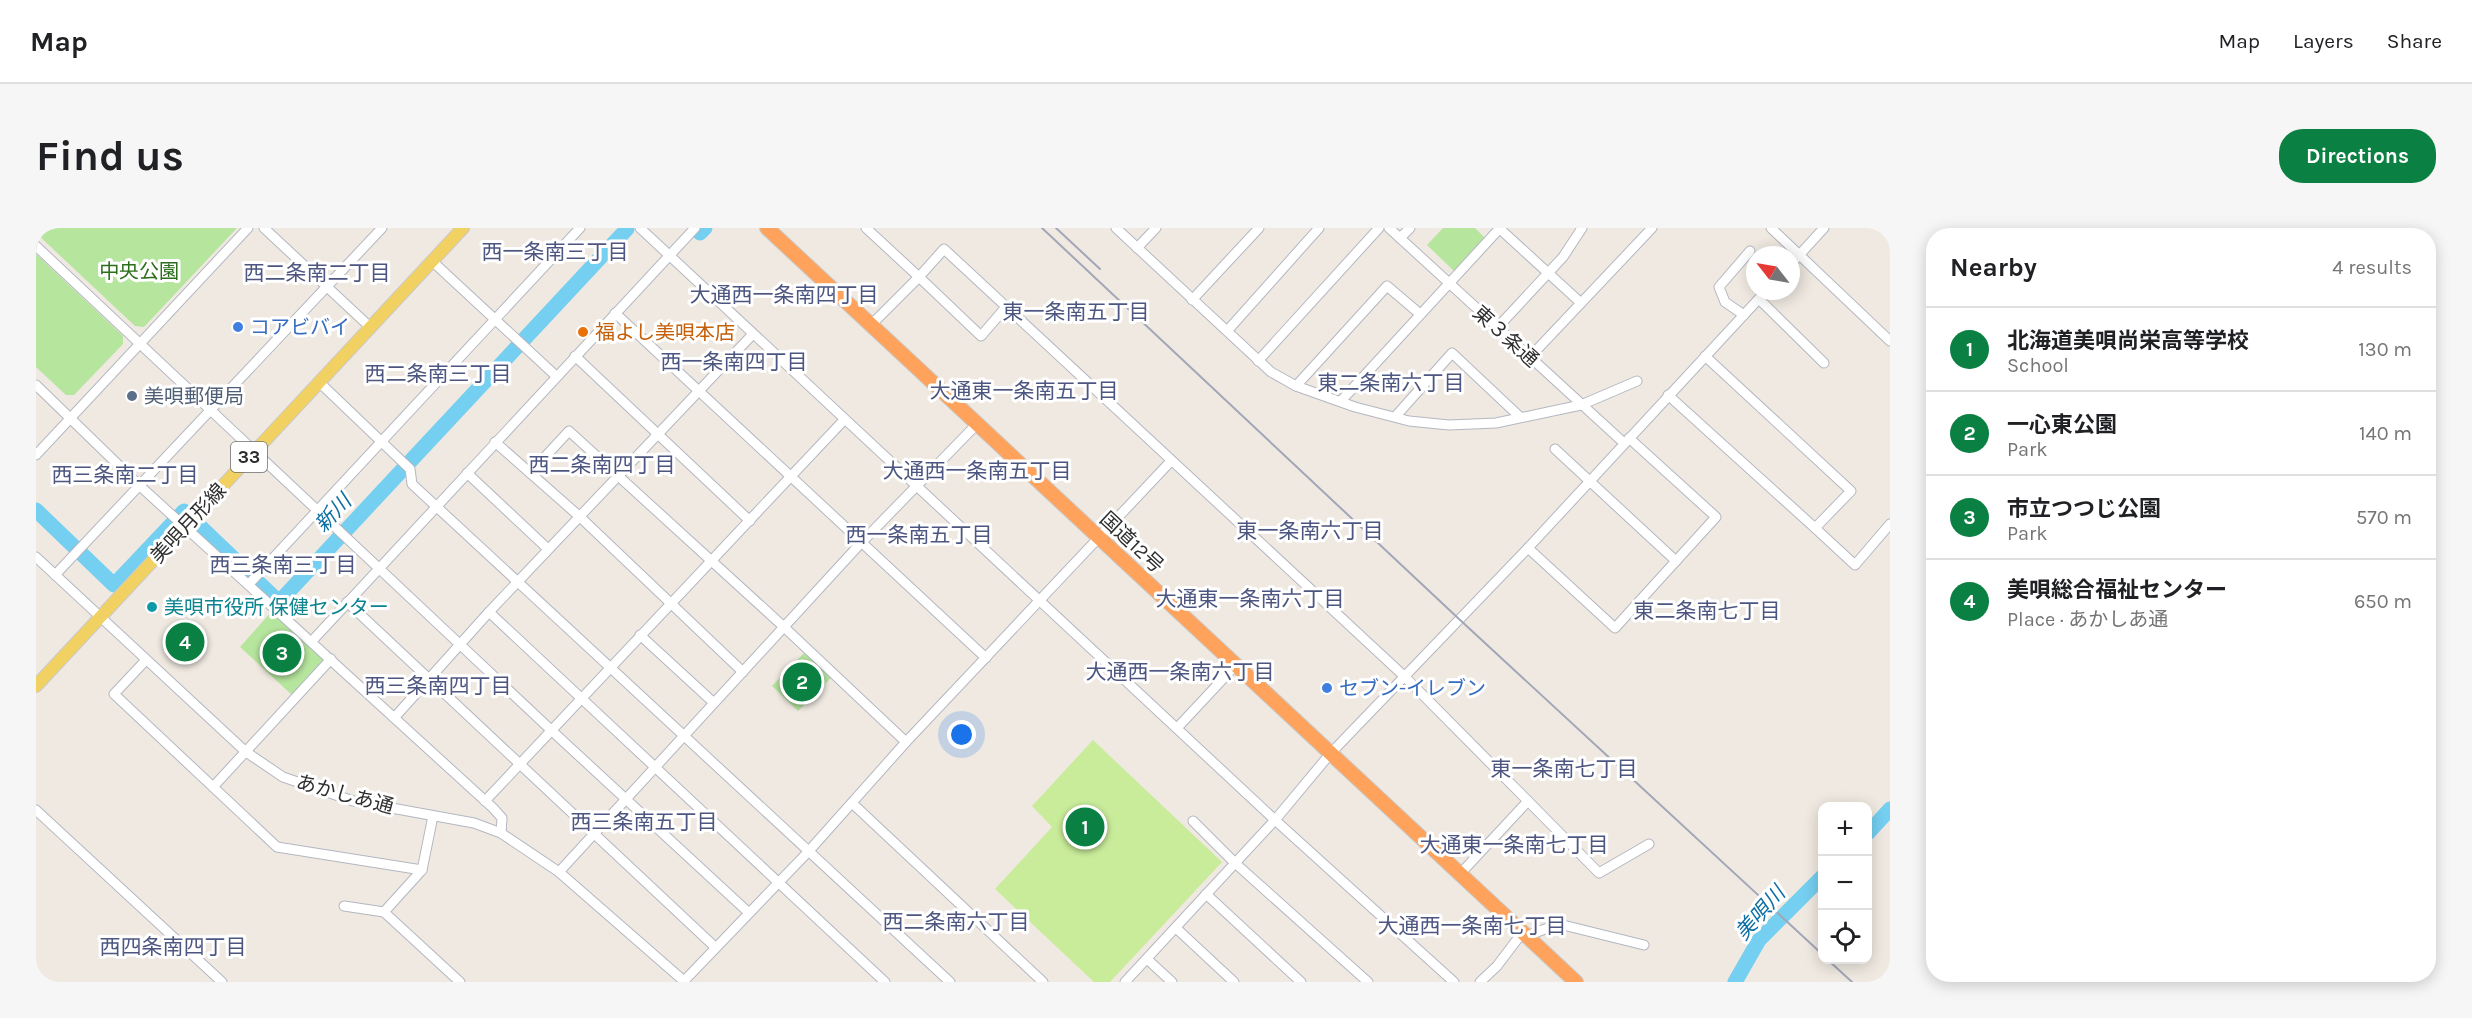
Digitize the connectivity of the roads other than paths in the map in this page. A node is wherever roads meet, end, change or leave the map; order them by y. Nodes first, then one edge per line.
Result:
1 (249, 228) edge
2 (264, 228) edge
3 (382, 228) edge
4 (463, 228) edge
5 (580, 228) edge
6 (640, 228) edge
7 (695, 228) edge
8 (866, 228) edge
9 (1116, 228) edge
10 (1156, 228) edge
11 (1259, 228) edge
12 (1319, 228) edge
13 (1379, 228) edge
14 (1389, 228) edge
15 (1410, 228) edge
16 (1500, 228) edge
17 (1582, 228) edge
18 (1652, 228) edge
19 (1771, 228) edge
20 (1824, 228) edge
21 (770, 229) edge
22 (1400, 238) junction
23 (36, 246) edge
24 (1790, 246) edge
25 (1137, 248) junction
26 (1800, 254) edge
27 (669, 255) junction
28 (1746, 256) edge
29 (1800, 256) edge
30 (432, 261) junction
31 (1548, 274) junction
32 (919, 277) junction
33 (1449, 284) junction
34 (326, 286) junction
35 (1192, 300) junction
36 (1758, 300) edge
37 (1760, 300) edge
38 (1581, 303) junction
39 (1006, 307) junction
40 (615, 313) junction
41 (1420, 314) junction
42 (1744, 315) junction
43 (497, 320) junction
44 (871, 325) junction
45 (370, 327) junction
46 (1497, 328) junction
47 (1228, 330) junction
48 (753, 334) junction
49 (1890, 341) edge
50 (140, 345) junction
51 (575, 356) junction
52 (1705, 356) junction
53 (1530, 357) junction
54 (1258, 361) junction
55 (1824, 363) dead end
56 (556, 375) junction
57 (1637, 381) dead end
58 (319, 382) junction
59 (36, 385) edge
60 (1296, 386) junction
61 (699, 392) junction
62 (1668, 395) junction
63 (1341, 401) junction
64 (1581, 405) junction
65 (212, 409) junction
66 (1395, 417) junction
67 (1520, 417) junction
68 (71, 420) junction
69 (844, 420) junction
70 (977, 424) junction
71 (658, 435) junction
72 (1626, 440) junction
73 (382, 442) junction
74 (495, 442) junction
75 (1555, 449) dead end
76 (255, 451) junction
77 (36, 455) edge
78 (1171, 461) junction
79 (467, 473) junction
80 (530, 473) junction
81 (618, 476) junction
82 (791, 478) junction
83 (1589, 482) junction
84 (140, 486) junction
85 (916, 487) junction
86 (436, 506) junction
87 (318, 510) junction
88 (579, 516) junction
89 (750, 521) junction
90 (1890, 524) edge
91 (185, 525) junction
92 (1815, 528) junction
93 (1099, 538) junction
94 (860, 544) junction
95 (1528, 548) junction
96 (548, 549) junction
97 (36, 556) edge
98 (712, 561) junction
99 (1676, 561) junction
100 (378, 567) junction
101 (55, 575) junction
102 (518, 581) junction
103 (249, 584) junction
104 (1039, 601) junction
105 (347, 602) junction
106 (671, 603) junction
107 (489, 612) junction
108 (100, 618) junction
109 (784, 627) junction
110 (640, 635) junction
111 (312, 641) junction
112 (460, 645) junction
113 (986, 658) junction
114 (331, 659) junction
115 (146, 660) junction
116 (1235, 666) junction
117 (610, 667) junction
118 (743, 672) junction
119 (1404, 676) junction
120 (428, 680) junction
121 (36, 686) edge
122 (580, 699) junction
123 (714, 703) junction
124 (394, 718) junction
125 (1178, 727) junction
126 (551, 730) junction
127 (685, 735) junction
128 (906, 742) junction
129 (246, 752) junction
130 (1330, 754) junction
131 (519, 764) junction
132 (655, 767) junction
133 (213, 787) junction
134 (625, 799) junction
135 (485, 801) junction
136 (1528, 801) junction
137 (852, 803) junction
138 (36, 810) edge
139 (433, 816) junction
140 (1275, 820) junction
141 (1192, 821) dead end
142 (595, 832) junction
143 (501, 833) junction
144 (1649, 844) dead end
145 (808, 852) junction
146 (1235, 863) junction
147 (422, 870) junction
148 (559, 872) junction
149 (1461, 874) junction
150 (777, 882) junction
151 (1206, 894) junction
152 (344, 906) dead end
153 (384, 912) junction
154 (748, 912) junction
155 (1176, 927) junction
156 (1524, 934) junction
157 (1644, 945) dead end
158 (715, 948) junction
159 (1147, 959) junction
160 (222, 982) edge
161 (460, 982) edge
162 (684, 982) edge
163 (885, 982) edge
164 (950, 982) edge
165 (1043, 982) edge
166 (1125, 982) edge
167 (1172, 982) edge
168 (1234, 982) edge
169 (1301, 982) edge
170 (1368, 982) edge
171 (1454, 982) edge
172 (1480, 982) edge
173 (1576, 982) edge

1 - 50 street
2 - 34 street
3 - 34 street
4 - 30 main road, 美唄月形線 / 33
5 - 43 street
6 - 27 street
7 - 27 street
8 - 32 street
9 - 25 street
10 - 25 street
11 - 35 street
12 - 47 street
13 - 54 street
14 - 22 street, 東３条通
15 - 22 street
16 - 31 street
16 - 33 street
17 - 31 street
18 - 38 street
19 - 24 street
20 - 26 street
21 - 44 highway, 国道12号
22 - 33 street, 東３条通
23 - 50 street
25 - 35 street
27 - 40 street
27 - 48 street
28 - 42 street
29 - 49 street
30 - 43 street
30 - 45 main road, 美唄月形線 / 33
31 - 38 street
31 - 46 street
32 - 39 street
32 - 39 street
32 - 44 street
33 - 41 street
33 - 46 street, 東３条通
34 - 45 street
34 - 65 street
35 - 47 street
36 - 42 street
37 - 55 street
38 - 53 street
39 - 78 street
40 - 51 street
40 - 61 street
41 - 60 street
41 - 63 street
42 - 52 street
43 - 56 street
43 - 73 street
44 - 70 highway, 国道12号
45 - 58 main road, 美唄月形線 / 33
46 - 53 street, 東３条通
47 - 54 street
48 - 61 street
48 - 69 street
50 - 65 street
50 - 68 street
51 - 56 street
51 - 71 street
52 - 62 street
52 - 92 street
53 - 64 street, 東３条通
54 - 60 street
56 - 74 street
57 - 64 street
58 - 73 street
58 - 76 main road, 美唄月形線 / 33
59 - 68 street
60 - 63 street
61 - 71 street
61 - 82 street
62 - 72 street
62 - 92 street
63 - 66 street
64 - 67 street
64 - 72 street, 東３条通
65 - 76 street
65 - 84 street
66 - 67 street
66 - 67 street
68 - 77 street
68 - 84 street
69 - 82 street
69 - 85 street
70 - 85 street
70 - 93 highway, 国道12号
71 - 81 street
71 - 89 street
72 - 83 street
72 - 99 street, 東３条通
73 - 86 street
73 - 87 street
74 - 79 street
74 - 80 street
75 - 83 street
76 - 87 street
76 - 91 main road, 美唄月形線 / 33
78 - 93 street
78 - 119 street
79 - 86 street
79 - 96 street
80 - 81 street
80 - 88 street
81 - 88 street
81 - 98 street
82 - 89 street
82 - 94 street
83 - 95 street
83 - 99 street
84 - 91 street
84 - 101 street
85 - 94 street
85 - 104 street
86 - 100 street
86 - 102 street
87 - 100 street
87 - 103 street
88 - 96 street
88 - 106 street
89 - 98 street
90 - 92 street
91 - 103 street
91 - 108 main road, 美唄月形線 / 33
93 - 104 street
93 - 116 highway, 国道12号
94 - 109 street
94 - 113 street
95 - 99 street
95 - 119 street
96 - 102 street
97 - 101 street, あかしあ通
98 - 106 street
98 - 109 street
100 - 105 street
100 - 112 street
101 - 108 street, あかしあ通
102 - 107 street
102 - 117 street
103 - 111 street
104 - 113 street
104 - 125 street
105 - 111 street
105 - 120 street
106 - 110 street
106 - 118 street
107 - 112 street
107 - 122 street
108 - 115 street, あかしあ通
108 - 121 main road, 美唄月形線 / 33
109 - 118 street
109 - 128 street
110 - 117 street
110 - 123 street
111 - 114 street
112 - 120 street
112 - 126 street
113 - 128 street
114 - 124 street
114 - 129 street
115 - 129 street, あかしあ通
115 - 133 street
116 - 125 street
116 - 130 highway, 国道12号
117 - 122 street
117 - 127 street
118 - 123 street
119 - 130 street
119 - 136 street
120 - 124 street
120 - 131 street
122 - 126 street
122 - 132 street
123 - 127 street
124 - 135 street
125 - 140 street
126 - 131 street
126 - 134 street
127 - 132 street
127 - 145 street
128 - 137 street
129 - 133 street
129 - 139 street, あかしあ通
130 - 140 street
130 - 149 highway, 国道12号
131 - 135 street
131 - 142 street
132 - 134 street
132 - 150 street
133 - 147 street
134 - 142 street
134 - 154 street
135 - 143 street
136 - 144 street
136 - 149 street
137 - 145 street
137 - 165 street
138 - 160 street
139 - 143 street, あかしあ通
139 - 147 street
140 - 146 street
140 - 171 street
141 - 146 street
142 - 148 street
142 - 158 street
143 - 148 street, あかしあ通
145 - 150 street
145 - 164 street
146 - 151 street
146 - 170 street
147 - 153 street
148 - 162 street, あかしあ通
149 - 156 highway, 国道12号
150 - 154 street
150 - 163 street
151 - 155 street
151 - 169 street
152 - 153 street
153 - 161 street
154 - 158 street
155 - 159 street
155 - 168 street
156 - 157 street
156 - 172 street
156 - 173 highway, 国道12号
158 - 162 street
159 - 166 street
159 - 167 street

